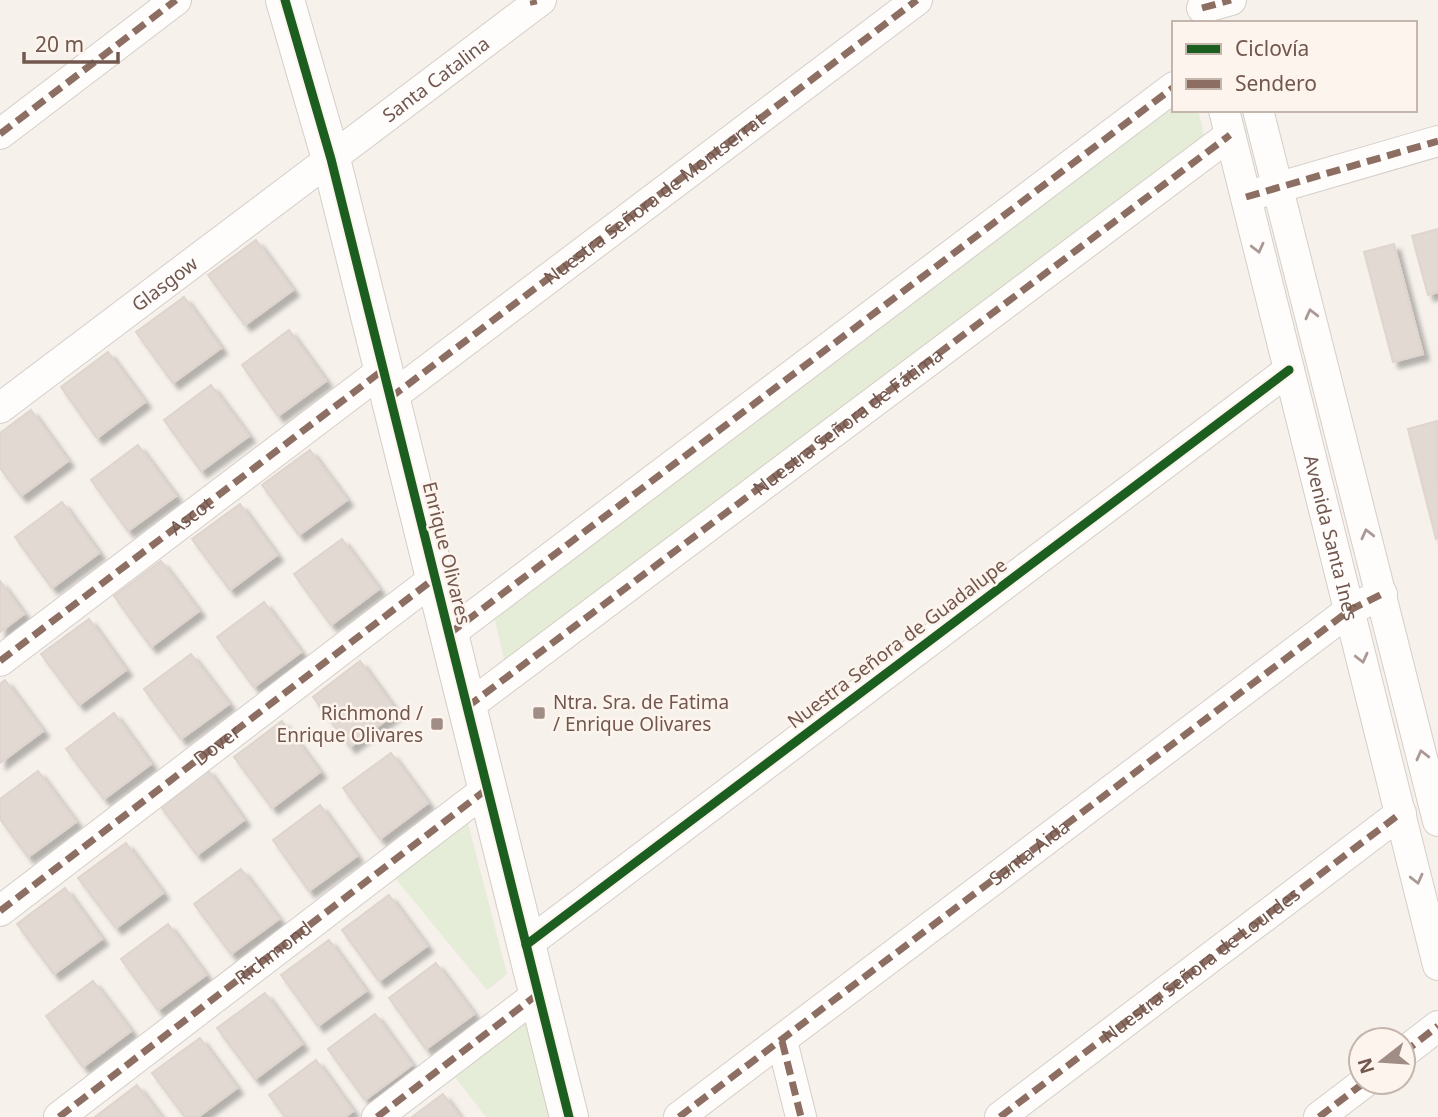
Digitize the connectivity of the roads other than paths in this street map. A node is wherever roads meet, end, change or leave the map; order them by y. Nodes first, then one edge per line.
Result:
1 (176, 0) edge
2 (285, 0) edge
3 (917, 0) edge
4 (1232, 0) edge
5 (536, 2) edge
6 (1202, 10) edge
7 (1237, 21) edge
8 (1172, 89) edge
9 (1259, 112) edge
10 (1227, 123) edge
11 (0, 134) edge
12 (1438, 141) edge
13 (331, 159) junction
14 (1278, 187) junction
15 (1246, 197) junction
16 (1289, 370) junction
17 (386, 384) junction
18 (0, 408) edge
19 (435, 578) junction
20 (1382, 594) junction
21 (1350, 610) junction
22 (449, 634) junction
23 (0, 661) edge
24 (467, 707) junction
25 (487, 789) junction
26 (1401, 813) junction
27 (1438, 821) edge
28 (0, 911) edge
29 (526, 945) junction
30 (1438, 965) edge
31 (538, 994) junction
32 (1438, 1026) edge
33 (782, 1041) junction
34 (1417, 1042) edge
35 (1347, 1096) edge
36 (59, 1117) edge
37 (377, 1117) edge
38 (569, 1117) edge
39 (679, 1117) edge
40 (801, 1117) edge
41 (1000, 1117) edge
42 (1319, 1117) edge

1 - 11 street
2 - 13 street, Enrique Olivares
3 - 17 street, Nuestra Señora de Montserrat
4 - 6 street
4 - 7 street
5 - 13 street, Santa Catalina
8 - 22 street
9 - 14 street, Avenida Santa Inés
10 - 15 street, Avenida Santa Inés
10 - 24 street, Nuestra Señora de Fátima
12 - 14 street
13 - 17 street, Enrique Olivares
13 - 18 street, Glasgow
14 - 15 street
20 -> 14 street, Avenida Santa Inés
15 -> 16 street, Avenida Santa Inés
16 - 21 street, Avenida Santa Inés
16 - 29 street, Nuestra Señora de Guadalupe
17 - 19 street, Enrique Olivares
17 - 23 street, Ascot
19 - 22 street, Enrique Olivares
19 - 28 street, Dover
20 - 21 street, Santa Aida
27 -> 20 street, Avenida Santa Inés
21 -> 26 street, Avenida Santa Inés
21 - 33 street, Santa Aida
22 - 24 street, Enrique Olivares
24 - 25 street, Enrique Olivares
25 - 29 street, Enrique Olivares
25 - 36 street, Richmond
26 -> 30 street, Avenida Santa Inés
26 - 41 street, Nuestra Señora de Lourdes
29 - 31 street, Enrique Olivares
31 - 37 street
31 - 38 street, Enrique Olivares
32 - 34 street
33 - 39 street, Santa Aida
33 - 40 street
35 - 42 street

